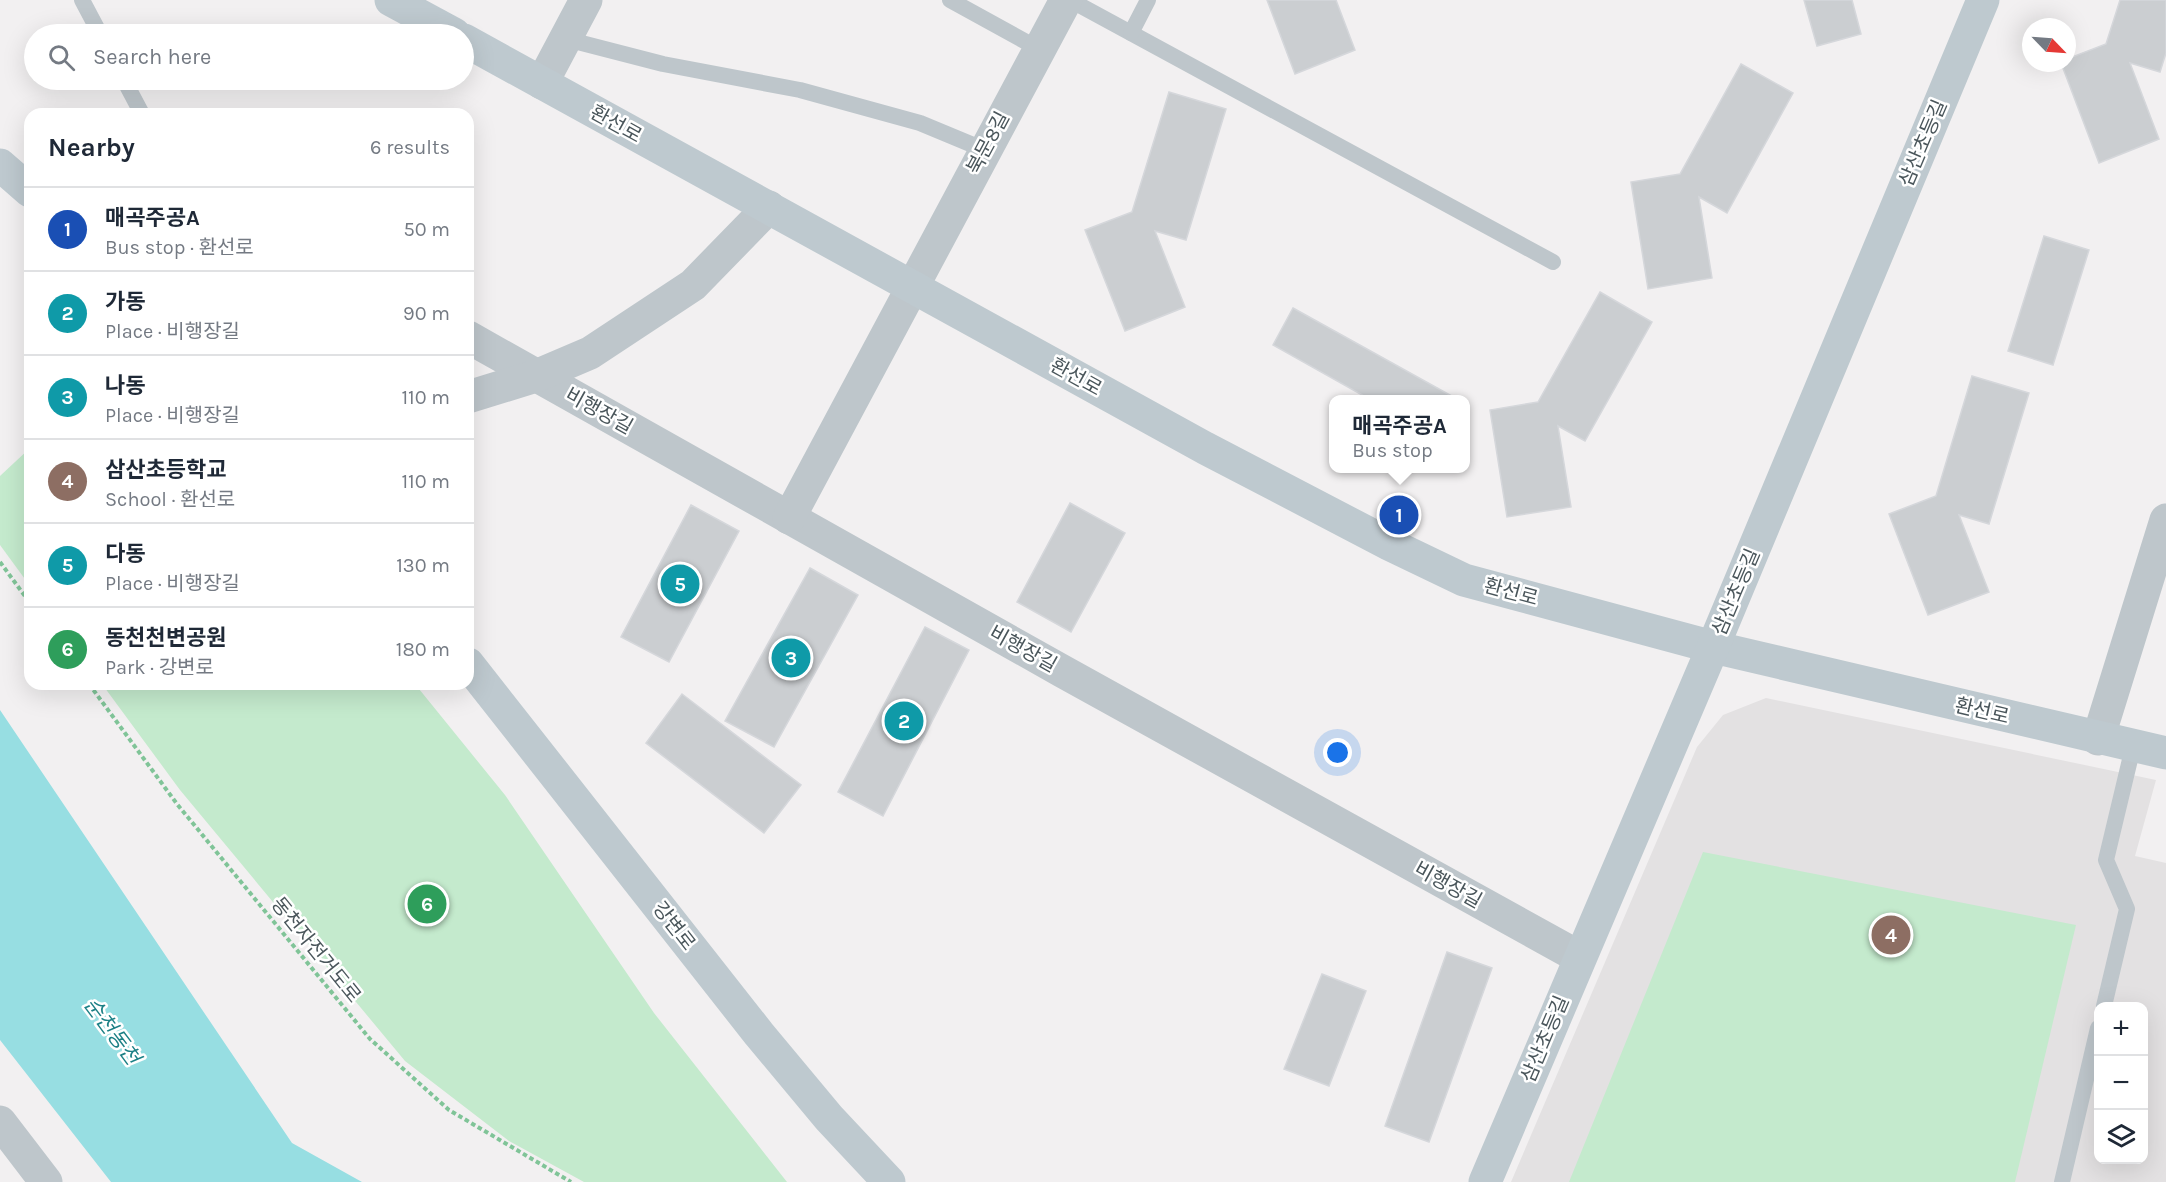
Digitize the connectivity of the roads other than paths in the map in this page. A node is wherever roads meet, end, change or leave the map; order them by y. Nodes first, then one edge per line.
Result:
1 (82, 0) edge
2 (391, 0) edge
3 (586, 0) edge
4 (950, 0) edge
5 (1068, 0) edge
6 (1148, 0) edge
7 (1983, 0) edge
8 (95, 24) edge
9 (435, 24) edge
10 (1131, 33) junction
11 (566, 39) junction
12 (474, 46) edge
13 (1038, 50) junction
14 (542, 83) junction
15 (129, 90) edge
16 (139, 108) edge
17 (985, 150) junction
18 (0, 165) edge
19 (24, 186) edge
20 (768, 207) junction
21 (1553, 262) dead end
22 (911, 286) junction
23 (474, 340) edge
24 (536, 376) junction
25 (474, 395) edge
26 (789, 518) junction
27 (2166, 520) edge
28 (1713, 647) junction
29 (474, 672) edge
30 (2098, 739) junction
31 (2133, 747) junction
32 (2166, 753) edge
33 (1580, 957) junction
34 (2105, 1002) edge
35 (2094, 1045) edge
36 (0, 1122) edge
37 (46, 1182) edge
38 (889, 1182) edge
39 (1485, 1182) edge
40 (2062, 1182) edge

1 - 8 lane
2 - 9 street
3 - 11 street
4 - 13 lane
5 - 10 lane
5 - 13 street, 북문8길
6 - 10 lane
7 - 28 street, 삼산초등길
10 - 21 lane
11 - 14 street
11 - 17 lane
12 - 14 street, 환선로
13 - 17 street, 북문8길
14 - 20 street, 환선로
15 - 16 lane
17 - 22 street, 북문8길
18 - 19 street
20 - 22 street, 환선로
20 - 24 street
22 - 26 street
22 - 28 street, 환선로
23 - 24 street, 비행장길
24 - 25 street
24 - 26 street, 비행장길
26 - 33 street, 비행장길
27 - 30 street
28 - 30 street, 환선로
28 - 33 street, 삼산초등길
29 - 38 street, 강변로
30 - 31 street, 환선로
31 - 32 street, 환선로
31 - 34 lane
33 - 39 street, 삼산초등길
35 - 40 lane
36 - 37 street

